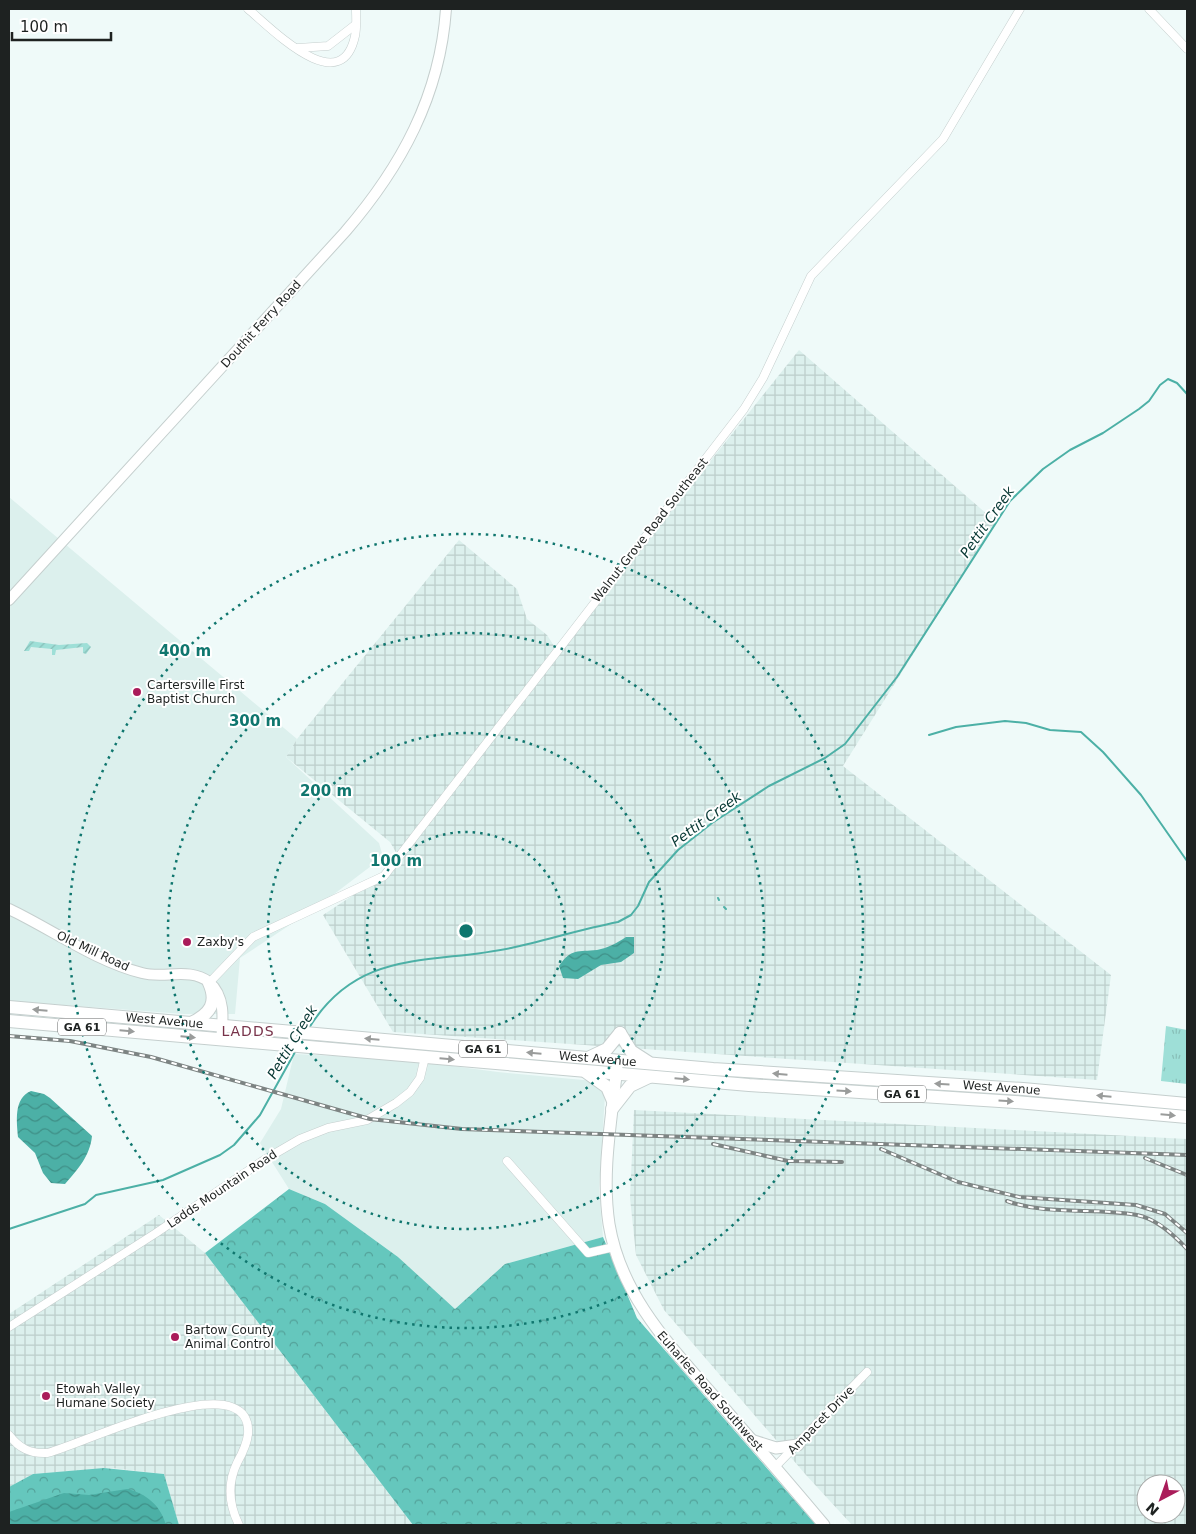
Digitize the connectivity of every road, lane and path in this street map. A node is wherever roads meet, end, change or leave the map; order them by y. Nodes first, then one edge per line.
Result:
1 (248, 9) edge
2 (356, 9) edge
3 (446, 9) edge
4 (1020, 9) edge
5 (1149, 9) edge
6 (355, 25) junction
7 (296, 48) junction
8 (1187, 49) edge
9 (9, 600) edge
10 (9, 909) edge
11 (209, 983) junction
12 (9, 1008) edge
13 (9, 1021) edge
14 (191, 1023) junction
15 (222, 1026) junction
16 (221, 1040) junction
17 (424, 1057) junction
18 (588, 1058) junction
19 (617, 1067) junction
20 (652, 1070) junction
21 (584, 1071) junction
22 (1187, 1104) edge
23 (613, 1105) junction
24 (1187, 1117) edge
25 (507, 1161) dead end
26 (614, 1247) junction
27 (9, 1327) edge
28 (866, 1372) dead end
29 (9, 1435) edge
30 (752, 1440) junction
31 (798, 1445) junction
32 (775, 1467) junction
33 (239, 1525) edge
34 (824, 1525) edge

1 - 7 street
2 - 6 street
3 - 9 street, Douthit Ferry Road
4 - 11 street, Walnut Grove Road Southeast
5 - 8 street
6 - 7 street
6 - 7 street
10 - 11 street, Old Mill Road
11 - 14 main road
11 - 15 street
14 -> 12 main road, West Avenue / GA 61
13 -> 16 main road, West Avenue / GA 61
14 - 15 main road, West Avenue / GA 61
15 - 16 street
18 -> 15 main road, West Avenue / GA 61
16 - 17 main road, West Avenue / GA 61
17 -> 21 main road, West Avenue / GA 61
17 - 27 street, Ladds Mountain Road
18 - 19 main road, West Avenue / GA 61
18 - 20 main road
19 - 20 main road, West Avenue / GA 61
19 - 21 main road, West Avenue / GA 61
19 - 23 main road, Euharlee Road Southwest
22 -> 20 main road, West Avenue / GA 61
20 - 23 main road
20 -> 24 main road, West Avenue / GA 61
21 - 23 main road
23 - 26 main road, Euharlee Road Southwest
25 - 26 street
26 - 30 main road, Euharlee Road Southwest
28 - 31 street, Ampacet Drive
29 - 33 street
30 - 31 main road
30 - 32 main road, Euharlee Road Southwest
31 - 32 street, Ampacet Drive
32 - 34 main road, Euharlee Road Southwest

